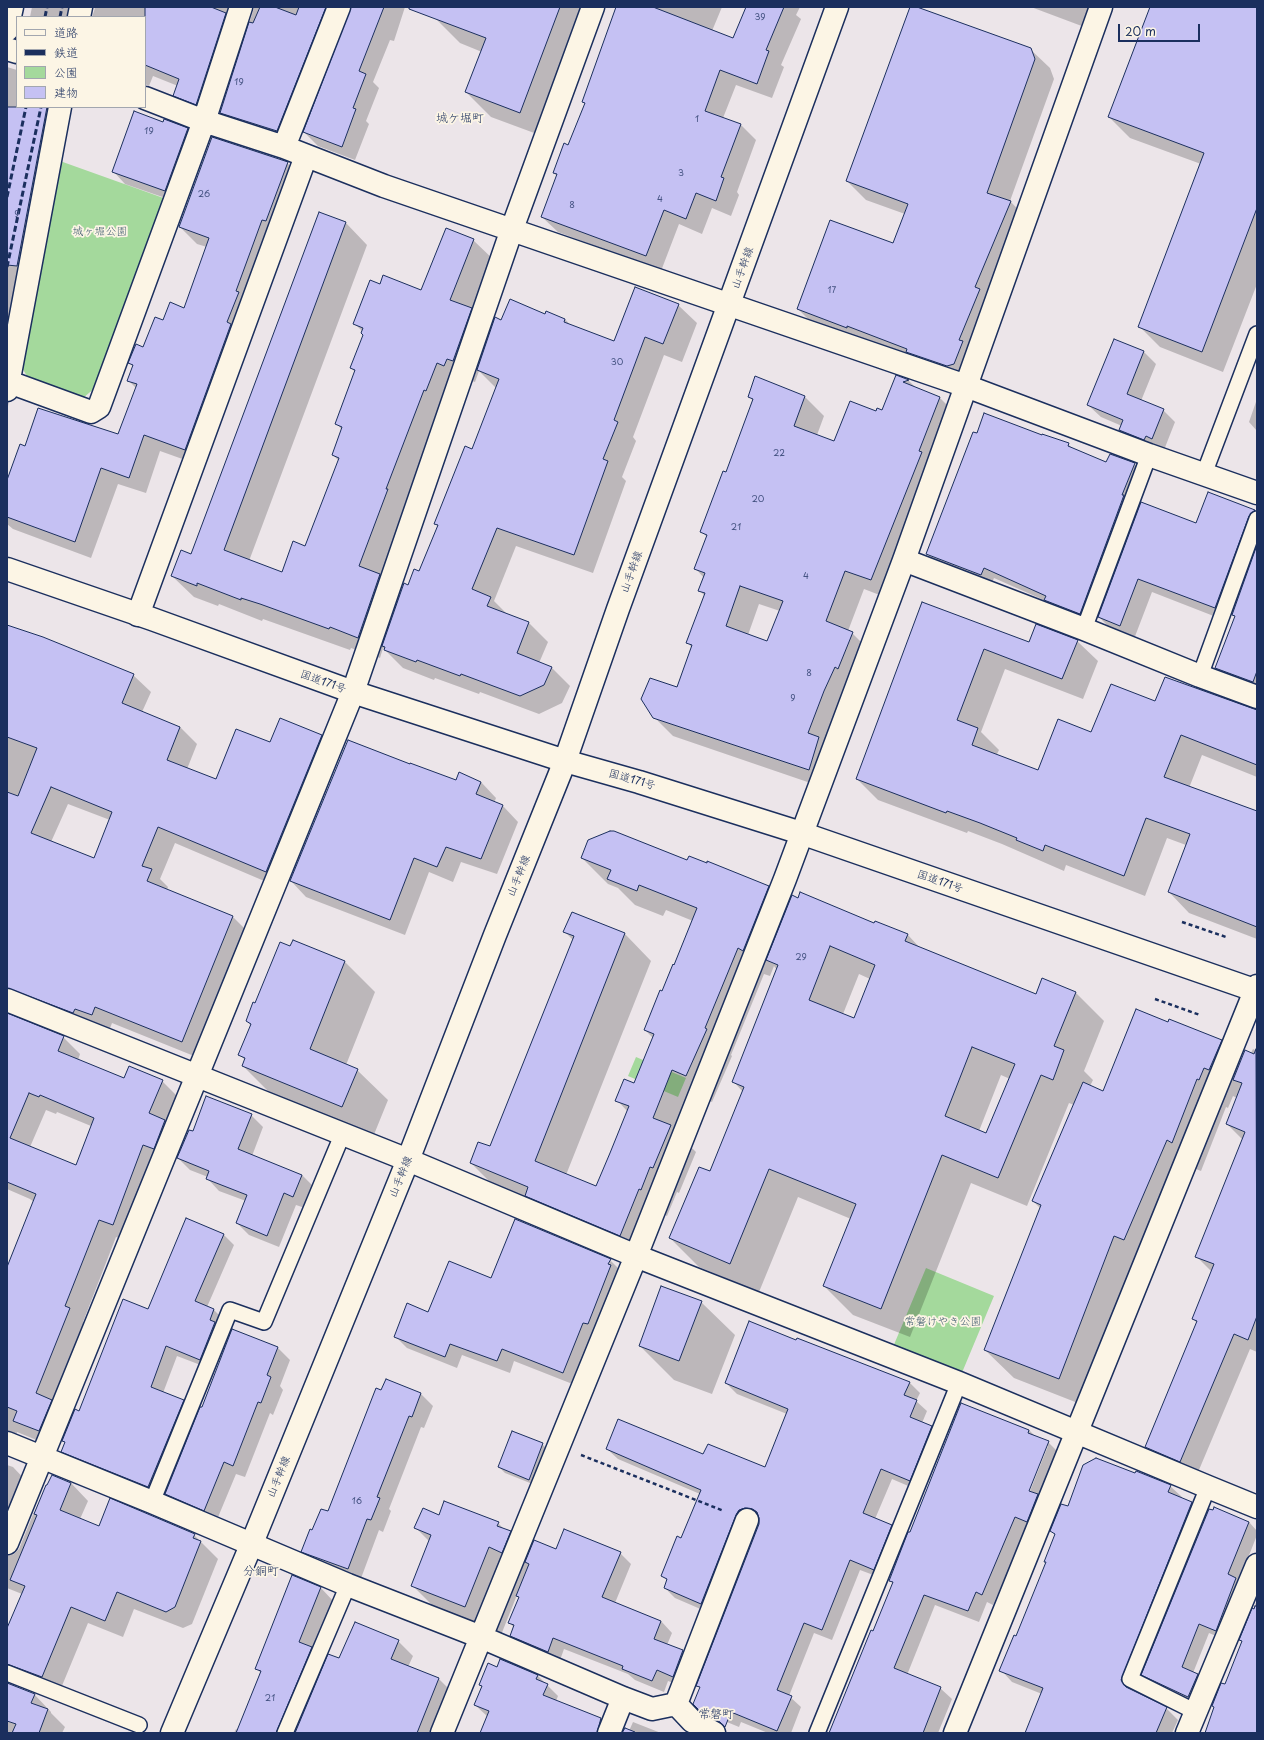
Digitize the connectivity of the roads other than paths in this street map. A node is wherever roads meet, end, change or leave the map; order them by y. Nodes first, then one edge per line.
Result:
1 (12, 7) edge
2 (241, 7) edge
3 (339, 7) edge
4 (593, 7) edge
5 (837, 7) edge
6 (1101, 7) edge
7 (7, 30) edge
8 (146, 98) edge
9 (60, 108) edge
10 (204, 121) junction
11 (284, 147) junction
12 (306, 156) junction
13 (512, 229) junction
14 (730, 304) junction
15 (1257, 334) edge
16 (8, 386) edge
17 (966, 386) junction
18 (1149, 455) junction
19 (1204, 474) junction
20 (1257, 493) edge
21 (1257, 520) edge
22 (904, 560) junction
23 (7, 569) edge
24 (138, 615) junction
25 (1084, 629) junction
26 (1200, 676) junction
27 (353, 692) junction
28 (1257, 697) edge
29 (565, 761) junction
30 (801, 834) junction
31 (1256, 989) edge
32 (7, 1000) edge
33 (197, 1075) junction
34 (343, 1134) junction
35 (408, 1160) junction
36 (636, 1256) junction
37 (958, 1383) junction
38 (1077, 1432) junction
39 (7, 1443) edge
40 (42, 1456) junction
41 (1208, 1488) junction
42 (152, 1502) junction
43 (1257, 1506) edge
44 (747, 1520) road end
45 (7, 1543) edge
46 (252, 1543) junction
47 (1257, 1564) edge
48 (348, 1585) junction
49 (481, 1637) junction
50 (7, 1673) edge
51 (623, 1698) junction
52 (676, 1704) junction
53 (1196, 1712) junction
54 (139, 1725) dead end
55 (172, 1733) edge
56 (285, 1733) edge
57 (442, 1733) edge
58 (609, 1733) edge
59 (713, 1733) edge
60 (817, 1733) edge
61 (954, 1733) edge
62 (1187, 1733) edge

1 - 7 main road
2 - 10 main road
3 - 11 main road
4 - 13 main road
5 - 14 main road, 山手幹線
6 - 17 main road
8 - 10 main road
9 - 16 main road
10 - 11 main road
10 - 16 main road
11 - 12 main road
12 - 13 main road
12 - 24 main road
13 - 14 main road
13 - 27 main road
14 - 17 main road
14 - 29 main road, 山手幹線
15 - 19 lane
17 - 18 main road
17 - 22 main road
18 - 19 main road
18 - 25 lane
19 - 20 main road
21 - 26 lane
22 - 25 main road
22 - 30 main road
23 - 24 main road, 国道171号
24 - 27 main road, 国道171号
25 - 26 main road
26 - 28 main road
27 - 29 main road, 国道171号
27 - 33 main road
29 - 30 main road, 国道171号
29 - 35 main road, 山手幹線
30 - 31 main road, 国道171号
30 - 36 main road
31 - 38 main road
32 - 33 main road
33 - 34 main road
33 - 40 main road
34 - 35 main road
34 - 42 lane
35 - 36 main road
35 - 46 main road, 山手幹線
36 - 37 main road
36 - 49 main road
37 - 38 main road
37 - 60 lane
38 - 41 main road
38 - 61 main road
39 - 40 main road
40 - 42 main road
40 - 45 main road
41 - 43 main road
41 - 53 lane
42 - 46 main road
44 - 52 main road
46 - 48 main road
46 - 55 main road, 山手幹線
47 - 53 main road
48 - 49 main road
48 - 56 lane
49 - 51 main road
49 - 57 main road
50 - 54 lane
51 - 52 main road
51 - 58 main road
52 - 59 main road
53 - 62 main road

